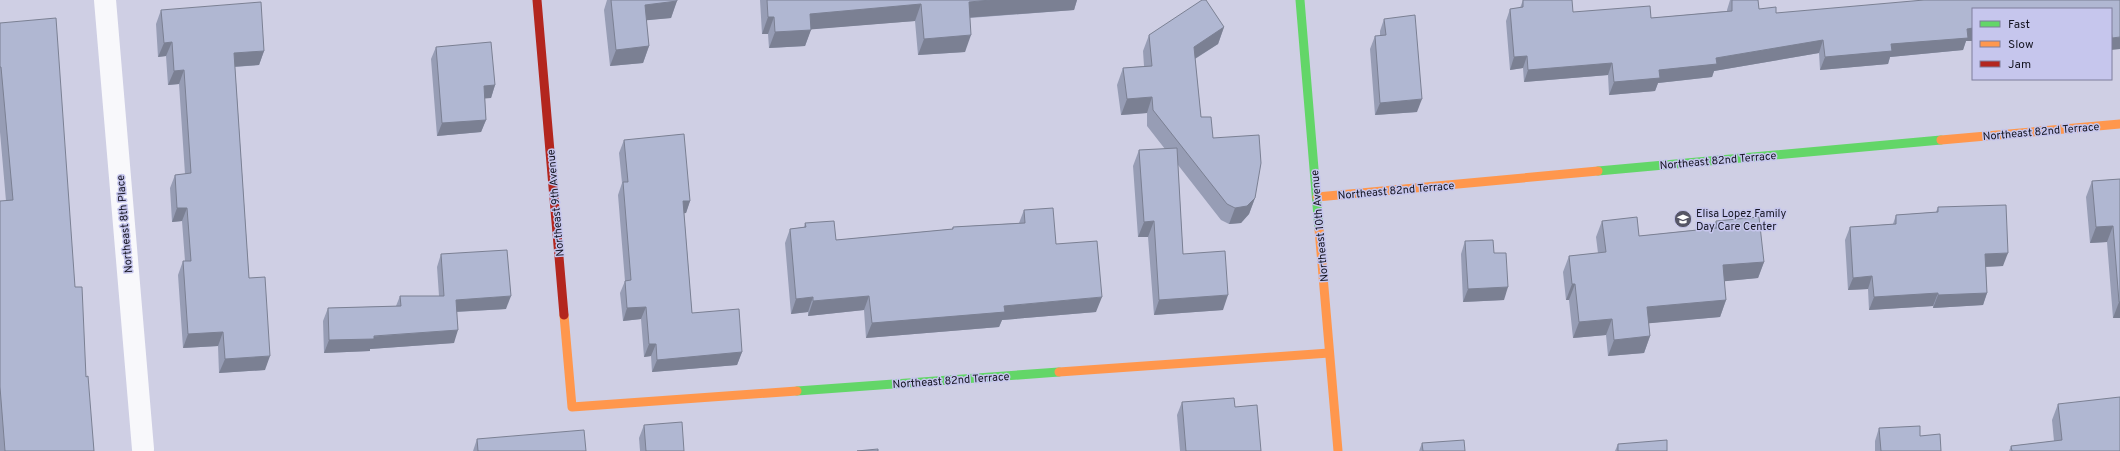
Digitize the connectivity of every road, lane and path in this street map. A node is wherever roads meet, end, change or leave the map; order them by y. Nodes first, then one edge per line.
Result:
1 (105, 0) edge
2 (537, 0) edge
3 (1300, 0) edge
4 (2120, 124) edge
5 (1317, 197) junction
6 (1329, 353) junction
7 (572, 407) joint
8 (143, 449) dead end
9 (1338, 451) edge

1 - 8 street, Northeast 8th Place
2 - 7 street, Northeast 9th Avenue
3 - 5 street, Northeast 10th Avenue
4 - 5 street, Northeast 82nd Terrace
5 - 6 street, Northeast 10th Avenue
6 - 7 street, Northeast 82nd Terrace
6 - 9 street, Northeast 10th Avenue

